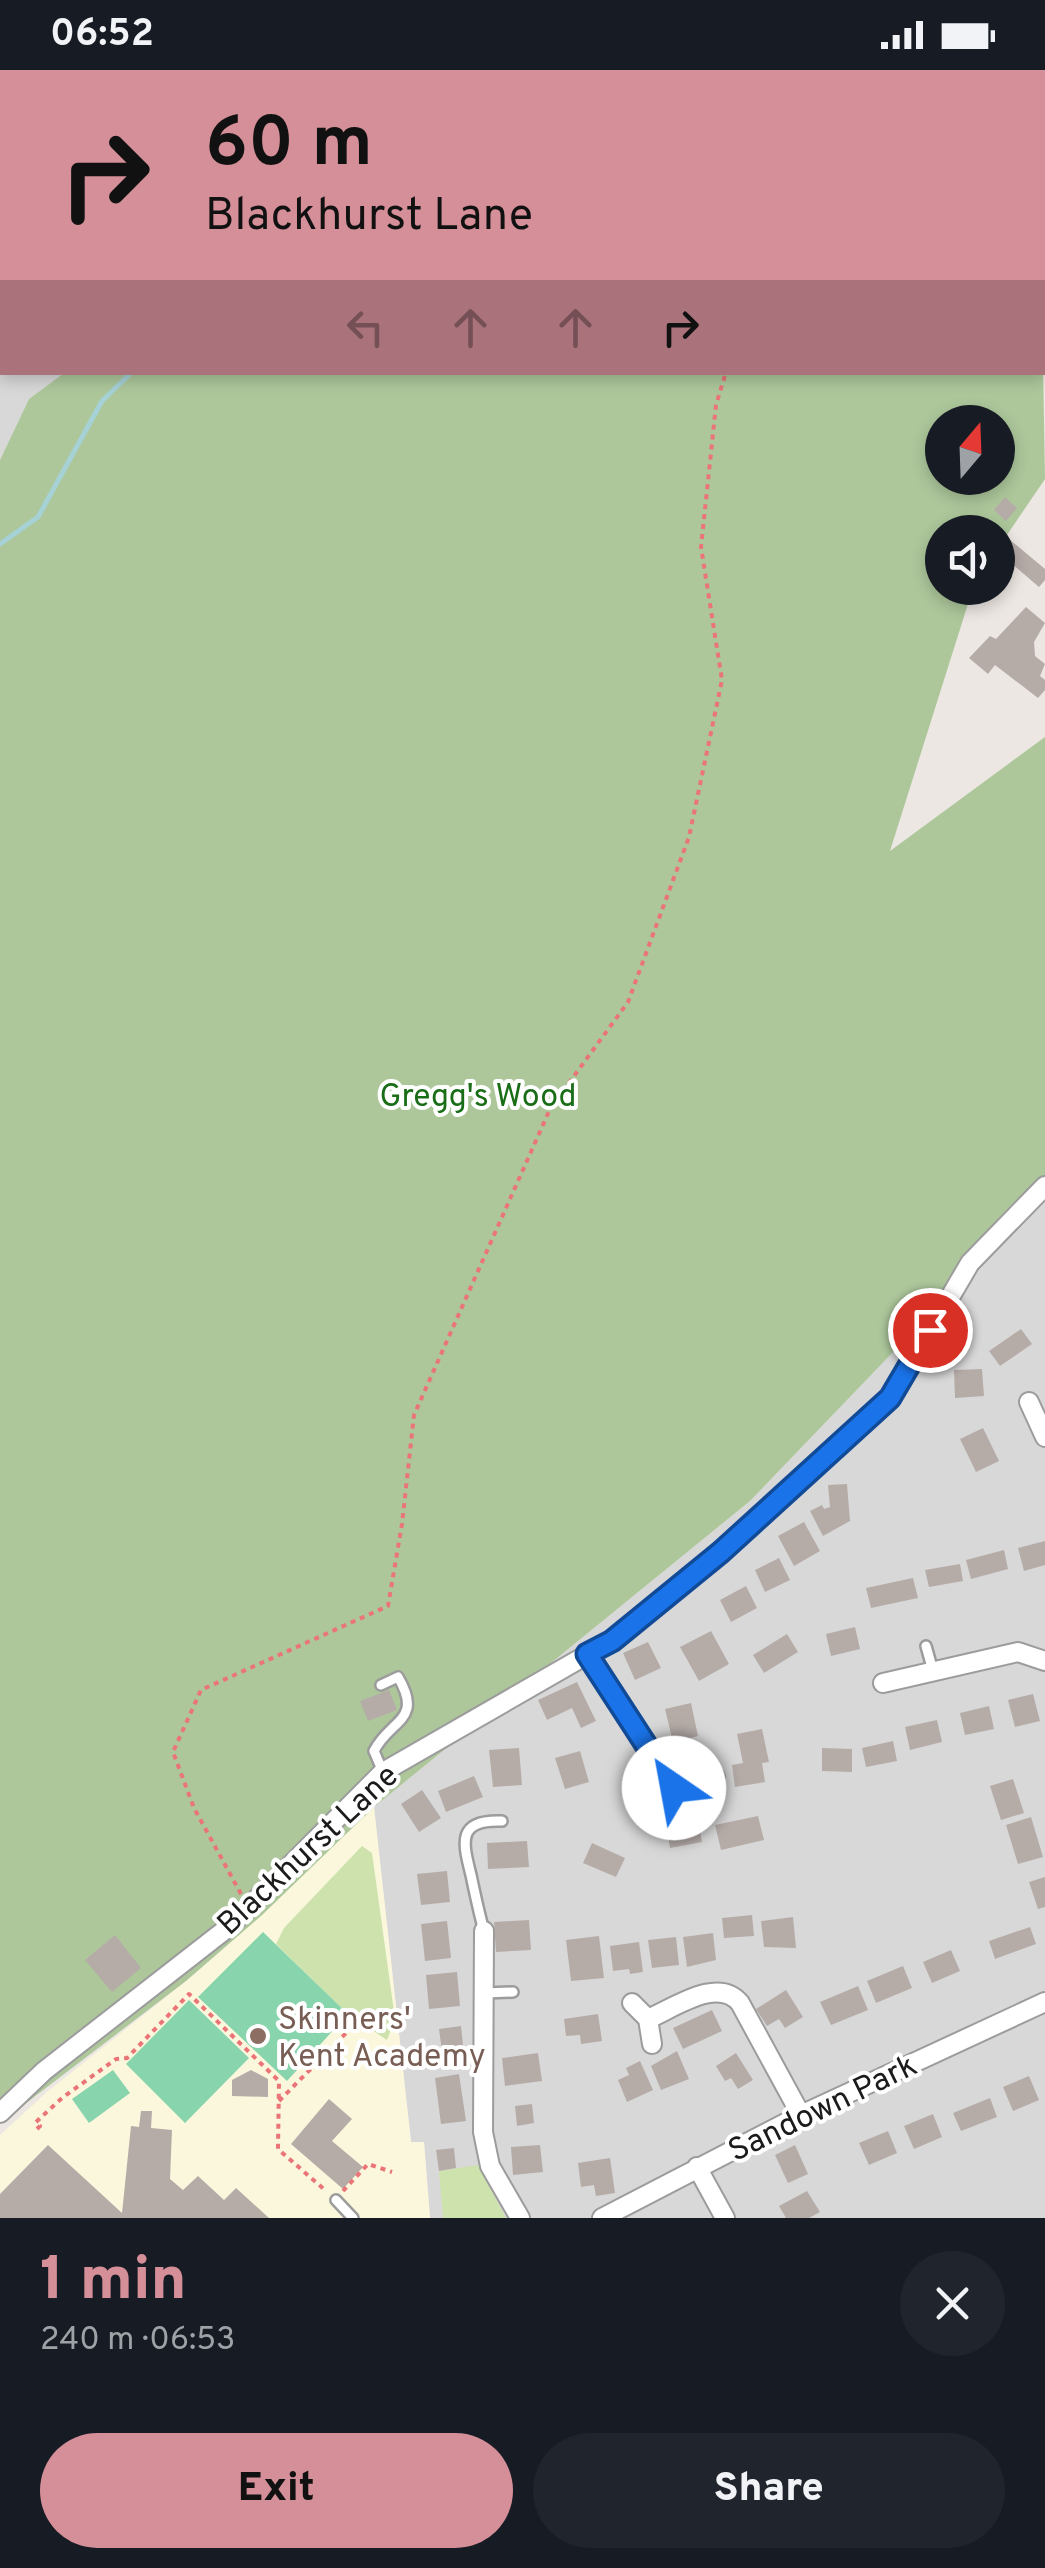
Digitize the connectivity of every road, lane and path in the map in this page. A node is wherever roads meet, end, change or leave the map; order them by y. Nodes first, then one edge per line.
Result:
1 (725, 375) edge
2 (1045, 1186) edge
3 (1037, 1410) edge
4 (1045, 1437) edge
5 (926, 1646) dead end
6 (587, 1654) junction
7 (1045, 1661) edge
8 (933, 1671) junction
9 (884, 1683) dead end
10 (381, 1684) dead end
11 (383, 1772) junction
12 (715, 1777) dead end
13 (674, 1788) junction
14 (634, 1798) dead end
15 (502, 1821) dead end
16 (248, 1907) junction
17 (484, 1932) joint
18 (512, 1992) dead end
19 (485, 1994) junction
20 (1045, 2002) edge
21 (632, 2003) dead end
22 (648, 2020) junction
23 (357, 2022) dead end
24 (652, 2044) dead end
25 (278, 2102) junction
26 (0, 2113) edge
27 (801, 2115) junction
28 (37, 2129) dead end
29 (698, 2168) junction
30 (392, 2172) dead end
31 (336, 2200) junction
32 (352, 2218) edge
33 (520, 2218) edge
34 (602, 2218) edge
35 (725, 2218) edge

1 - 16 path
2 - 6 street, Blackhurst Lane
3 - 4 street
5 - 8 lane
6 - 11 street, Blackhurst Lane
6 - 13 street
7 - 8 street
8 - 9 street
10 - 11 lane
11 - 16 street, Blackhurst Lane
12 - 13 street
13 - 14 street
15 - 17 lane
16 - 26 street, Blackhurst Lane
17 - 19 street
18 - 19 lane
19 - 33 street
20 - 27 street, Sandown Park
21 - 22 street
22 - 24 street
22 - 27 street
23 - 25 path
25 - 28 path
25 - 31 path
27 - 29 street, Sandown Park
29 - 34 street, Sandown Park
29 - 35 street
30 - 31 path
31 - 32 lane

